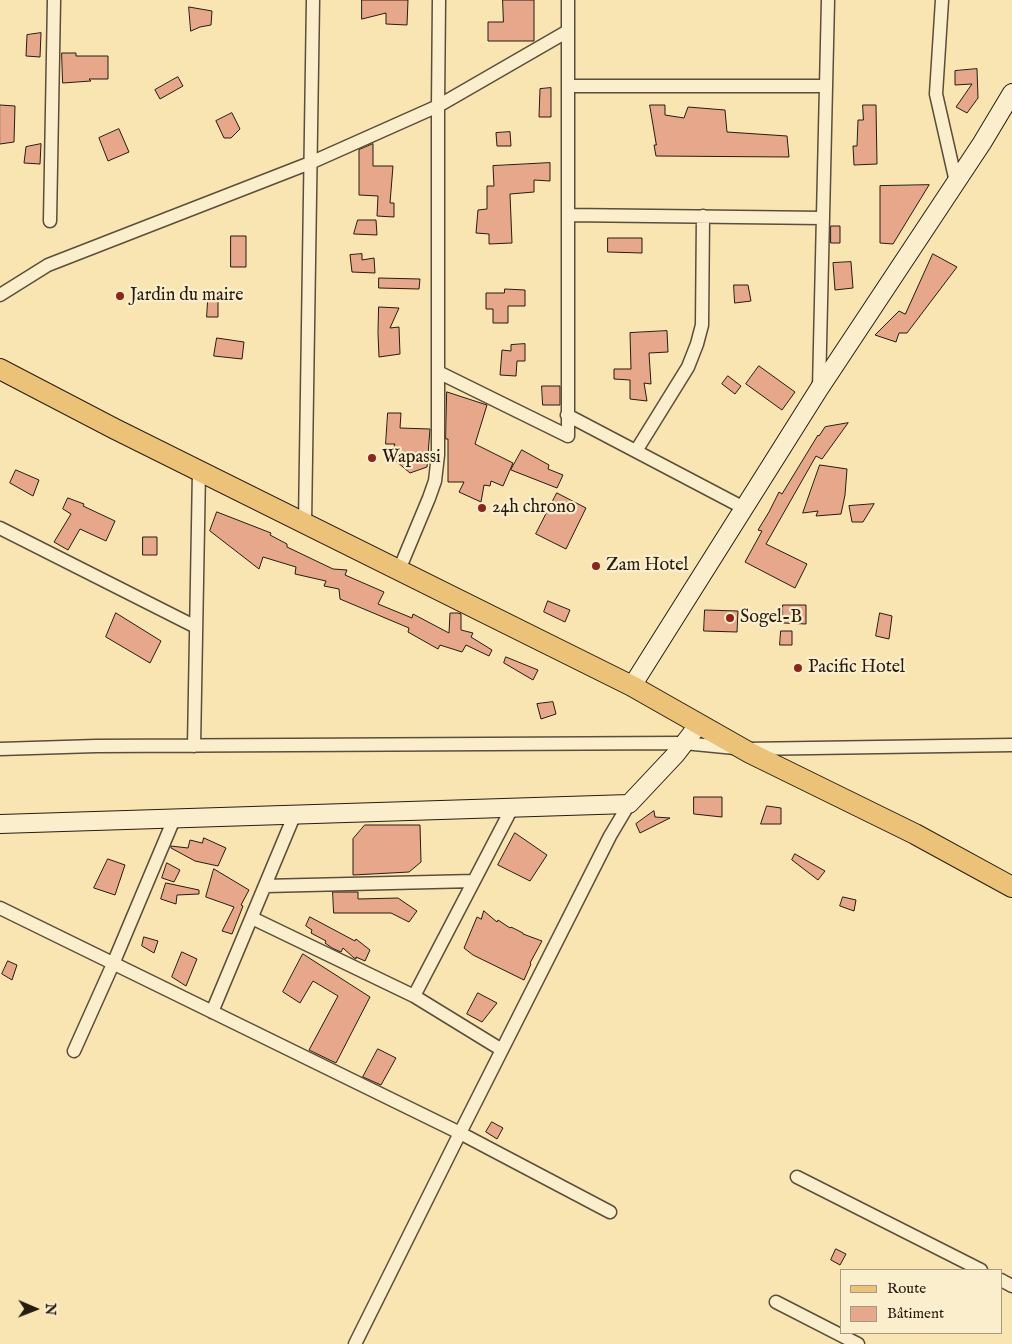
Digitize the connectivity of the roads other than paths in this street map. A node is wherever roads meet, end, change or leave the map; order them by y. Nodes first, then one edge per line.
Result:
1 (54, 0) edge
2 (313, 0) edge
3 (439, 0) edge
4 (568, 0) edge
5 (828, 0) edge
6 (942, 0) edge
7 (568, 31) junction
8 (568, 86) junction
9 (826, 86) junction
10 (1012, 93) edge
11 (438, 106) junction
12 (310, 164) junction
13 (956, 182) junction
14 (568, 215) junction
15 (702, 216) junction
16 (823, 218) junction
17 (50, 222) dead end
18 (0, 295) edge
19 (0, 369) edge
20 (438, 372) junction
21 (818, 390) junction
22 (568, 415) junction
23 (636, 451) junction
24 (199, 471) junction
25 (744, 508) junction
26 (305, 523) junction
27 (0, 528) edge
28 (399, 570) junction
29 (196, 627) junction
30 (632, 686) junction
31 (699, 724) junction
32 (684, 743) junction
33 (194, 746) junction
34 (1012, 746) edge
35 (0, 749) edge
36 (745, 749) junction
37 (629, 804) junction
38 (512, 808) junction
39 (294, 816) junction
40 (174, 819) junction
41 (0, 824) edge
42 (474, 881) junction
43 (265, 886) junction
44 (1012, 887) edge
45 (0, 908) edge
46 (252, 918) junction
47 (113, 964) junction
48 (414, 996) junction
49 (212, 1012) junction
50 (502, 1050) junction
51 (74, 1051) dead end
52 (460, 1132) junction
53 (796, 1177) dead end
54 (610, 1212) dead end
55 (979, 1269) edge
56 (776, 1302) dead end
57 (355, 1344) edge
58 (858, 1344) edge

1 - 17 street
2 - 12 street
3 - 11 street
4 - 7 street
5 - 9 street
6 - 13 street
7 - 8 street
7 - 11 street
8 - 9 street
8 - 14 street
9 - 16 street
10 - 13 street
11 - 12 street
11 - 20 street
12 - 18 street
12 - 26 street
13 - 21 street
14 - 15 street
14 - 22 street
15 - 16 street
15 - 23 street
16 - 21 street
19 - 24 main road
20 - 22 street
20 - 28 street
21 - 25 street
22 - 23 street
23 - 25 street
24 - 26 main road
24 - 29 street
25 - 30 street
26 - 28 main road
27 - 29 street
28 - 30 main road
29 - 33 street
30 - 31 main road
31 - 32 street
31 - 36 main road
32 - 33 street
32 - 36 street
32 - 37 street
33 - 35 street
34 - 36 street
36 - 44 main road
37 - 38 street
37 - 50 street
38 - 39 street
38 - 42 street
39 - 40 street
39 - 43 street
40 - 41 street
40 - 47 street
42 - 43 street
42 - 48 street
43 - 46 street
45 - 47 street
46 - 48 street
46 - 49 street
47 - 49 street
47 - 51 street
48 - 50 street
49 - 52 street
50 - 52 street
52 - 54 street
52 - 57 street
53 - 55 street
56 - 58 street

